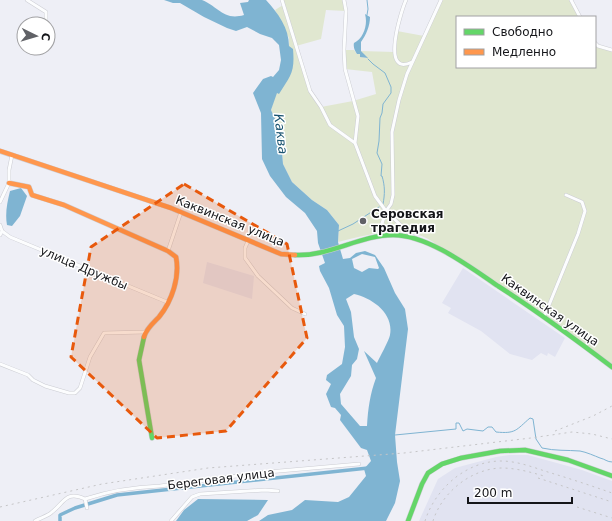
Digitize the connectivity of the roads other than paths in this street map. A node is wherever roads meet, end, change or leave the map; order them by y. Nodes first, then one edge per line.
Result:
1 (27, 0) edge
2 (282, 0) edge
3 (344, 0) edge
4 (406, 0) edge
5 (441, 0) edge
6 (571, 0) edge
7 (46, 16) edge
8 (579, 16) edge
9 (596, 44) edge
10 (612, 50) edge
11 (412, 62) junction
12 (355, 143) junction
13 (0, 151) edge
14 (12, 155) junction
15 (9, 183) junction
16 (566, 195) dead end
17 (0, 202) edge
18 (386, 210) junction
19 (181, 212) junction
20 (0, 225) edge
21 (2, 231) junction
22 (0, 235) edge
23 (378, 236) junction
24 (414, 238) junction
25 (248, 242) junction
26 (168, 251) junction
27 (167, 302) junction
28 (304, 314) dead end
29 (544, 316) junction
30 (145, 332) junction
31 (0, 364) edge
32 (612, 367) edge
33 (152, 438) dead end
34 (359, 464) dead end
35 (612, 476) edge
36 (278, 491) dead end
37 (85, 499) junction
38 (87, 508) dead end
39 (35, 521) edge
40 (171, 521) edge
41 (408, 521) edge

1 - 7 street
2 - 12 street
3 - 12 street
4 - 11 street
5 - 11 street
6 - 8 street
9 - 10 street
11 - 18 street
12 - 18 street
13 - 14 main road, Каквинская улица
14 - 15 street
14 - 19 main road, Каквинская улица
15 - 17 street
15 - 26 main road
16 - 29 street
18 - 23 street
18 - 24 street
19 - 25 main road, Каквинская улица
19 - 26 street
20 - 21 street
21 - 22 street
21 - 27 street, улица Дружбы
23 - 24 main road, Каквинская улица
23 - 25 main road, Каквинская улица
24 - 29 main road, Каквинская улица
25 - 28 street
26 - 27 main road
27 - 30 main road
29 - 32 main road, Каквинская улица
30 - 31 street
30 - 33 main road
34 - 37 street, Береговая улица
35 - 41 main road
36 - 40 street
37 - 38 street
37 - 39 street, Береговая улица

